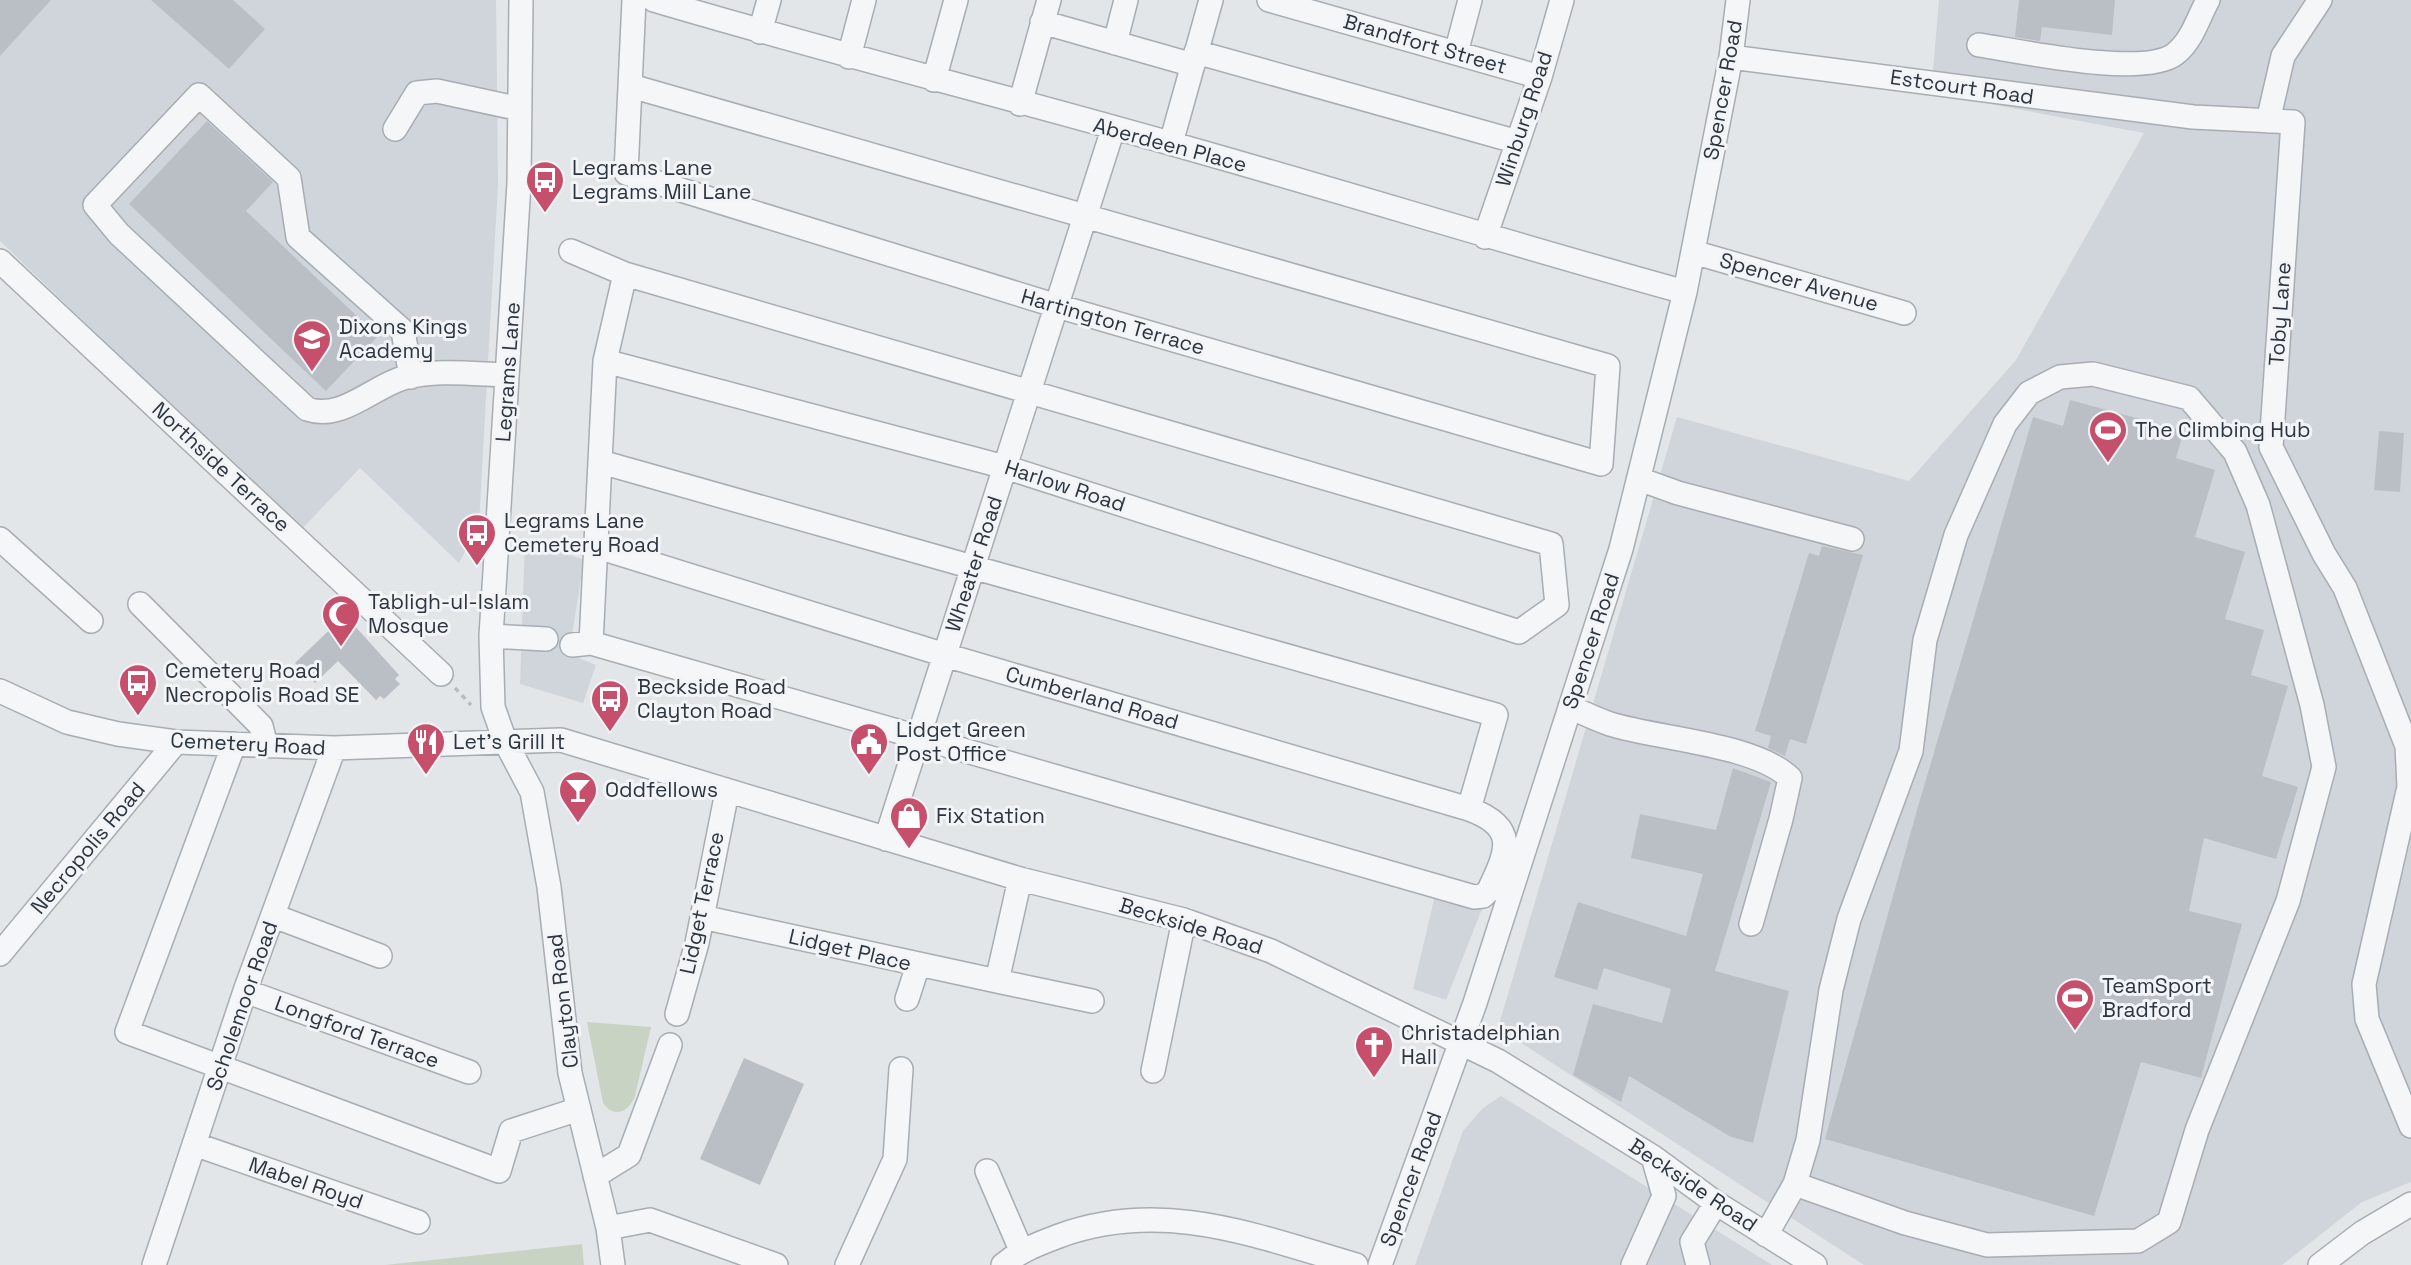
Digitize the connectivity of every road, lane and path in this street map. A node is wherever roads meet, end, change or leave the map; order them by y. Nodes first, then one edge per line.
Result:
1 (521, 0) edge
2 (634, 0) edge
3 (654, 0) edge
4 (769, 0) edge
5 (864, 0) edge
6 (956, 0) edge
7 (1126, 0) edge
8 (1211, 0) edge
9 (1269, 0) edge
10 (1470, 0) edge
11 (1562, 0) edge
12 (1738, 0) edge
13 (2208, 0) edge
14 (2320, 0) edge
15 (694, 6) edge
16 (1046, 11) edge
17 (760, 32) junction
18 (1115, 43) junction
19 (1979, 46) dead end
20 (1456, 53) junction
21 (849, 57) junction
22 (1731, 57) junction
23 (1195, 59) junction
24 (1540, 77) junction
25 (934, 80) junction
26 (631, 86) junction
27 (1020, 104) junction
28 (520, 109) junction
29 (2193, 117) joint
30 (2268, 121) junction
31 (396, 129) dead end
32 (1113, 129) junction
33 (1518, 142) junction
34 (1171, 143) junction
35 (1086, 215) junction
36 (1485, 237) junction
37 (571, 251) dead end
38 (1693, 252) junction
39 (0, 261) edge
40 (625, 274) junction
41 (1685, 292) junction
42 (1057, 306) junction
43 (1904, 313) dead end
44 (604, 361) junction
45 (507, 375) junction
46 (411, 377) junction
47 (1029, 393) junction
48 (601, 462) junction
49 (1005, 467) junction
50 (1639, 479) junction
51 (0, 539) edge
52 (1853, 539) dead end
53 (598, 547) junction
54 (972, 569) junction
55 (140, 604) dead end
56 (90, 621) dead end
57 (491, 636) junction
58 (546, 639) dead end
59 (945, 655) junction
60 (441, 674) dead end
61 (0, 691) edge
62 (1570, 707) junction
63 (919, 738) junction
64 (505, 741) junction
65 (176, 742) junction
66 (234, 744) junction
67 (267, 746) junction
68 (334, 748) junction
69 (727, 792) junction
70 (1469, 809) junction
71 (886, 839) junction
72 (1020, 879) junction
73 (274, 916) junction
74 (702, 916) junction
75 (1184, 920) junction
76 (1751, 924) dead end
77 (0, 954) edge
78 (380, 956) dead end
79 (918, 965) junction
80 (997, 981) junction
81 (245, 991) junction
82 (907, 999) dead end
83 (1092, 1001) dead end
84 (677, 1014) dead end
85 (1459, 1043) junction
86 (670, 1045) dead end
87 (220, 1066) junction
88 (901, 1069) dead end
89 (1153, 1071) dead end
90 (469, 1072) dead end
91 (579, 1109) junction
92 (2411, 1126) edge
93 (194, 1144) junction
94 (1653, 1157) junction
95 (987, 1171) dead end
96 (595, 1176) junction
97 (1805, 1188) junction
98 (1716, 1203) junction
99 (2411, 1204) edge
100 (418, 1222) dead end
101 (608, 1228) junction
102 (1766, 1235) junction
103 (1021, 1250) junction
104 (155, 1265) edge
105 (613, 1265) edge
106 (776, 1265) edge
107 (847, 1265) edge
108 (1003, 1265) edge
109 (1356, 1265) edge
110 (1380, 1265) edge
111 (1633, 1265) edge
112 (1698, 1265) edge
113 (1815, 1265) edge
114 (2320, 1265) edge

1 - 28 street, Legrams Lane
2 - 26 street
3 - 15 street, Aberdeen Place
4 - 17 street
5 - 21 street
6 - 25 street
7 - 18 street
8 - 23 street
9 - 20 street, Brandfort Street
10 - 20 street
11 - 24 street, Winburg Road
12 - 22 street, Spencer Road
13 - 19 street
14 - 30 street
15 - 17 street, Aberdeen Place
16 - 18 street
16 - 27 street
17 - 21 street, Aberdeen Place
18 - 23 street
20 - 24 street, Brandfort Street
21 - 25 street, Aberdeen Place
22 - 29 street, Estcourt Road
22 - 38 street, Spencer Road
23 - 33 street
23 - 34 street
24 - 33 street, Winburg Road
25 - 27 street, Aberdeen Place
26 - 35 street
26 - 42 street, Hartington Terrace
27 - 32 street, Aberdeen Place
28 - 31 street
28 - 45 street, Legrams Lane
29 - 30 street, Toby Lane
30 - 92 street, Toby Lane
32 - 34 street, Aberdeen Place
32 - 35 street, Wheater Road
33 - 36 street, Winburg Road
34 - 36 street, Aberdeen Place
35 - 42 street, Wheater Road
35 - 42 street, Hartington Terrace
36 - 41 street, Aberdeen Place
37 - 40 street
38 - 41 street, Spencer Road
38 - 43 street, Spencer Avenue
39 - 60 street, Northside Terrace
40 - 44 street
40 - 47 street
41 - 50 street, Spencer Road
42 - 47 street, Wheater Road
44 - 48 street
44 - 49 street, Harlow Road
45 - 46 street
45 - 57 street, Legrams Lane
46 - 46 street
47 - 49 street, Wheater Road
47 - 49 street, Harlow Road
48 - 53 street
48 - 54 street
49 - 54 street, Wheater Road
50 - 52 street
50 - 62 street, Spencer Road
51 - 56 street
53 - 59 street, Cumberland Road
53 - 63 street
54 - 59 street, Wheater Road
54 - 70 street
55 - 67 street
57 - 58 street
57 - 64 street, Legrams Lane
59 - 63 street, Wheater Road
59 - 70 street, Cumberland Road
61 - 65 street, Cemetery Road
62 - 76 street
62 - 85 street, Spencer Road
63 - 70 street, Cumberland Road
63 - 71 street, Wheater Road
64 - 68 street, Cemetery Road
64 - 69 street, Beckside Road
64 - 91 street, Clayton Road
65 - 66 street, Cemetery Road
65 - 77 street, Necropolis Road
66 - 67 street, Cemetery Road
66 - 87 street
67 - 68 street, Cemetery Road
68 - 73 street, Scholemoor Road
69 - 71 street, Beckside Road
69 - 74 street, Lidget Terrace
71 - 72 street, Beckside Road
72 - 75 street, Beckside Road
72 - 80 street
73 - 78 street
73 - 81 street, Scholemoor Road
74 - 79 street, Lidget Place
74 - 84 street, Lidget Terrace
75 - 85 street, Beckside Road
75 - 89 street
79 - 80 street, Lidget Place
79 - 82 street
80 - 83 street, Lidget Place
81 - 87 street, Scholemoor Road
81 - 90 street, Longford Terrace
85 - 94 street, Beckside Road
85 - 110 street, Spencer Road
86 - 96 street
87 - 91 street
87 - 93 street, Scholemoor Road
88 - 107 street
91 - 96 street, Clayton Road
93 - 100 street, Mabel Royd
93 - 104 street, Scholemoor Road
94 - 98 street, Beckside Road
94 - 111 street
95 - 103 street
96 - 101 street, Clayton Road
97 - 97 street
97 - 102 street
98 - 102 street, Beckside Road
98 - 112 street
99 - 114 street
101 - 105 street, Clayton Road
101 - 106 street
102 - 113 street, Beckside Road
103 - 108 street
103 - 109 street

